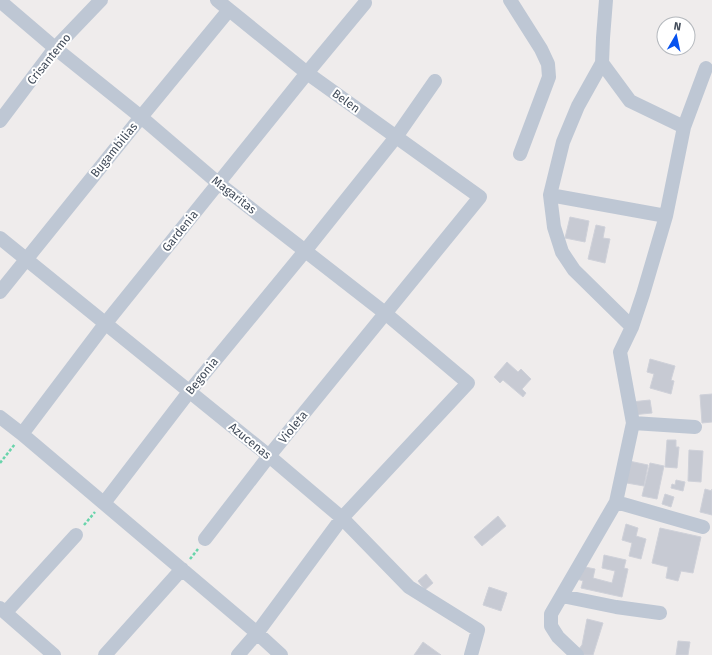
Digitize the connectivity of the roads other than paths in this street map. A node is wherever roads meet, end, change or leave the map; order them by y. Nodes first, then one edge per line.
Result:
1 (101, 0) edge
2 (217, 0) edge
3 (510, 0) edge
4 (606, 0) edge
5 (2, 2) edge
6 (365, 3) dead end
7 (229, 10) junction
8 (55, 48) junction
9 (602, 63) junction
10 (706, 68) dead end
11 (307, 73) junction
12 (435, 81) dead end
13 (141, 117) junction
14 (0, 121) edge
15 (684, 127) junction
16 (396, 137) junction
17 (520, 154) dead end
18 (218, 183) junction
19 (550, 195) junction
20 (480, 197) joint
21 (666, 216) junction
22 (0, 238) edge
23 (305, 251) junction
24 (26, 259) junction
25 (0, 292) edge
26 (385, 313) junction
27 (105, 324) junction
28 (632, 327) junction
29 (189, 392) junction
30 (0, 417) edge
31 (632, 423) junction
32 (696, 427) dead end
33 (22, 434) junction
34 (269, 456) junction
35 (616, 502) junction
36 (104, 503) junction
37 (342, 518) junction
38 (703, 527) dead end
39 (76, 535) road end
40 (205, 539) road end
41 (182, 569) junction
42 (562, 596) junction
43 (3, 610) edge
44 (660, 613) dead end
45 (257, 633) junction
46 (54, 655) edge
47 (105, 655) edge
48 (238, 655) edge
49 (281, 655) edge
50 (472, 655) edge
51 (577, 655) edge

1 - 8 street, Crisantemo
2 - 7 street, Belen
3 - 17 street
4 - 9 street
5 - 8 street, Magaritas
6 - 11 street, Gardenia
7 - 11 street, Belen
7 - 13 street, Bugambilias
8 - 13 street, Magaritas
8 - 14 street, Crisantemo
9 - 15 street
9 - 19 street
10 - 15 street
11 - 16 street, Belen
11 - 18 street, Gardenia
12 - 16 street, Begonia
13 - 18 street, Magaritas
13 - 24 street, Bugambilias
15 - 21 street
16 - 20 street, Belen
16 - 23 street, Begonia
18 - 23 street, Magaritas
18 - 27 street, Gardenia
19 - 21 street
19 - 28 street
20 - 26 street, Violeta
21 - 28 street
22 - 24 street, Azucenas
23 - 26 street, Magaritas
23 - 29 street, Begonia
24 - 25 street, Bugambilias
24 - 27 street, Azucenas
26 - 34 street, Violeta
26 - 37 street, Magaritas
27 - 29 street, Azucenas
27 - 33 street, Gardenia
28 - 31 street
29 - 34 street, Azucenas
29 - 36 street, Begonia
30 - 33 street
31 - 32 street
31 - 35 street
33 - 36 street
34 - 37 street, Azucenas
34 - 40 street, Violeta
35 - 38 street
35 - 42 street
36 - 41 street
37 - 45 street
37 - 50 street, Azucenas
39 - 43 street
41 - 45 street
41 - 47 street
42 - 44 street
42 - 51 street
43 - 46 street
45 - 48 street
45 - 49 street

